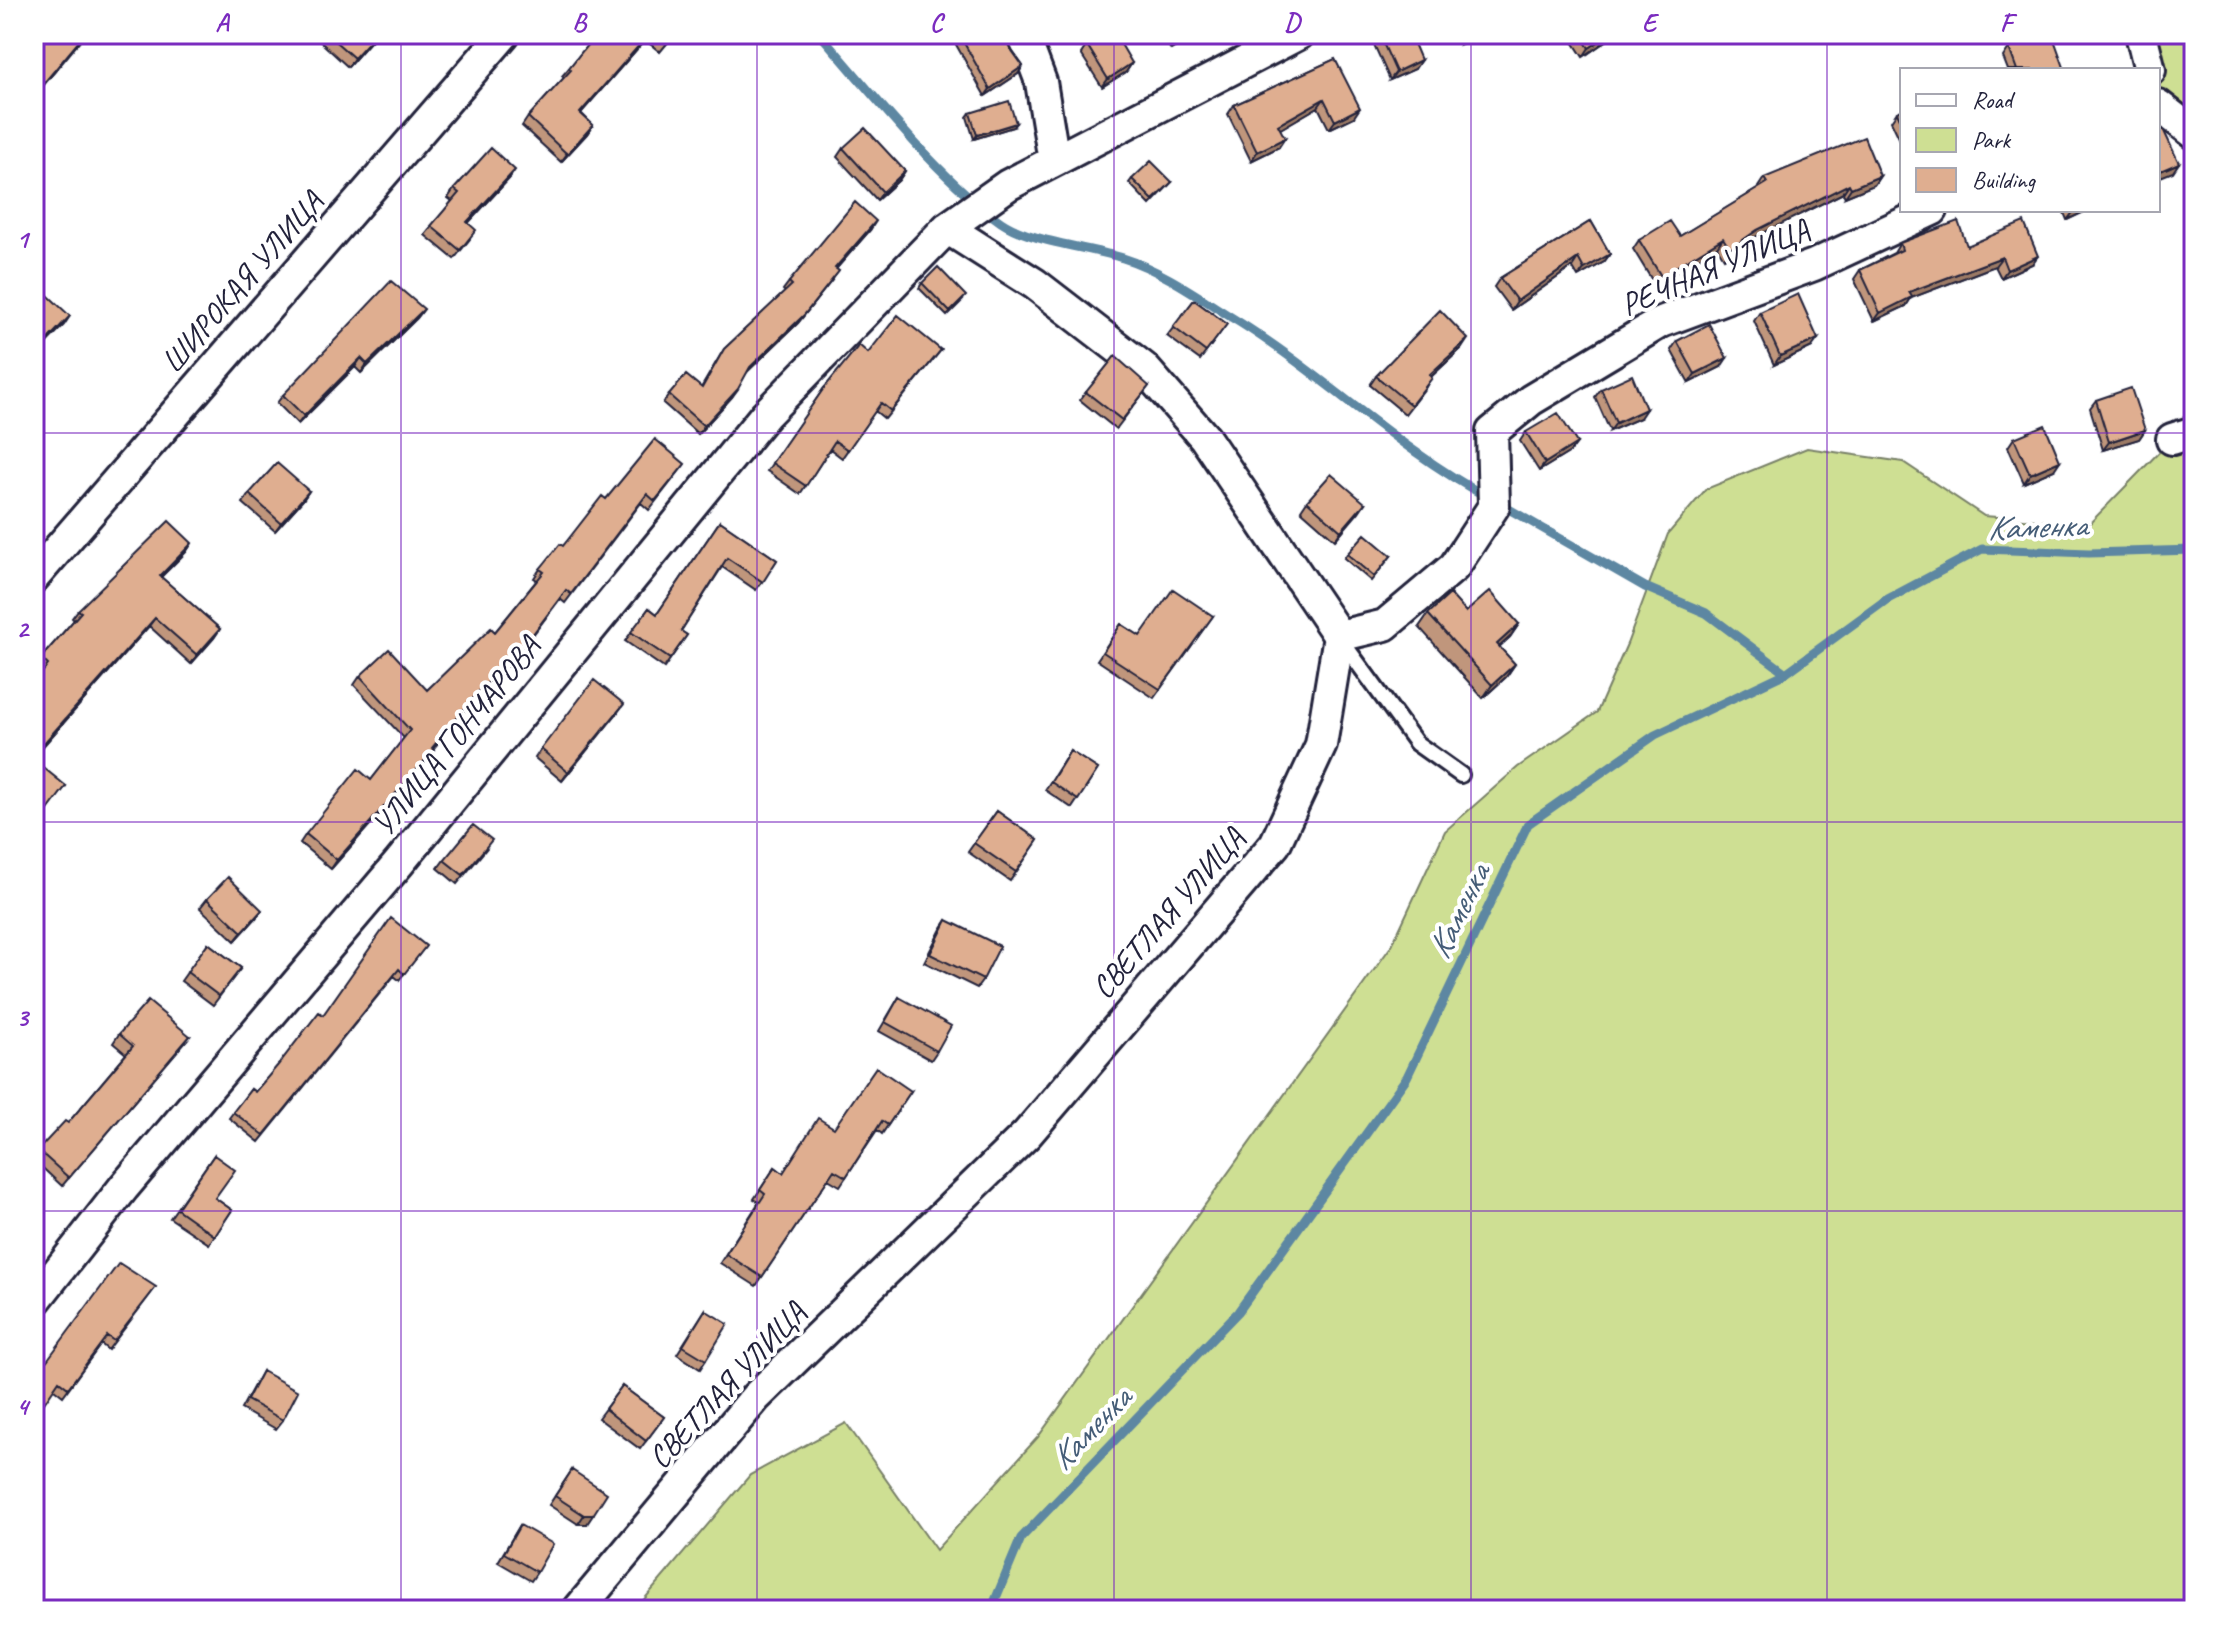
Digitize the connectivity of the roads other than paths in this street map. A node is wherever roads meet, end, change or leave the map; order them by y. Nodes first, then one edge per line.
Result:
1 (504, 34) edge
2 (1023, 34) edge
3 (1299, 34) edge
4 (2141, 34) edge
5 (2150, 68) edge
6 (2160, 107) edge
7 (2194, 133) edge
8 (1054, 161) junction
9 (1928, 212) edge
10 (947, 228) junction
11 (34, 577) edge
12 (1339, 636) junction
13 (1461, 775) dead end
14 (34, 1302) edge
15 (578, 1610) edge

1 - 11 street, ШИРОКАЯ УЛИЦА
2 - 8 street
3 - 8 street, УЛИЦА ГОНЧАРОВА
4 - 5 street
6 - 7 street
8 - 10 street, УЛИЦА ГОНЧАРОВА
9 - 12 street, РЕЧНАЯ УЛИЦА
10 - 12 street
10 - 14 street, УЛИЦА ГОНЧАРОВА
12 - 13 lane
12 - 15 street, СВЕТЛАЯ УЛИЦА

